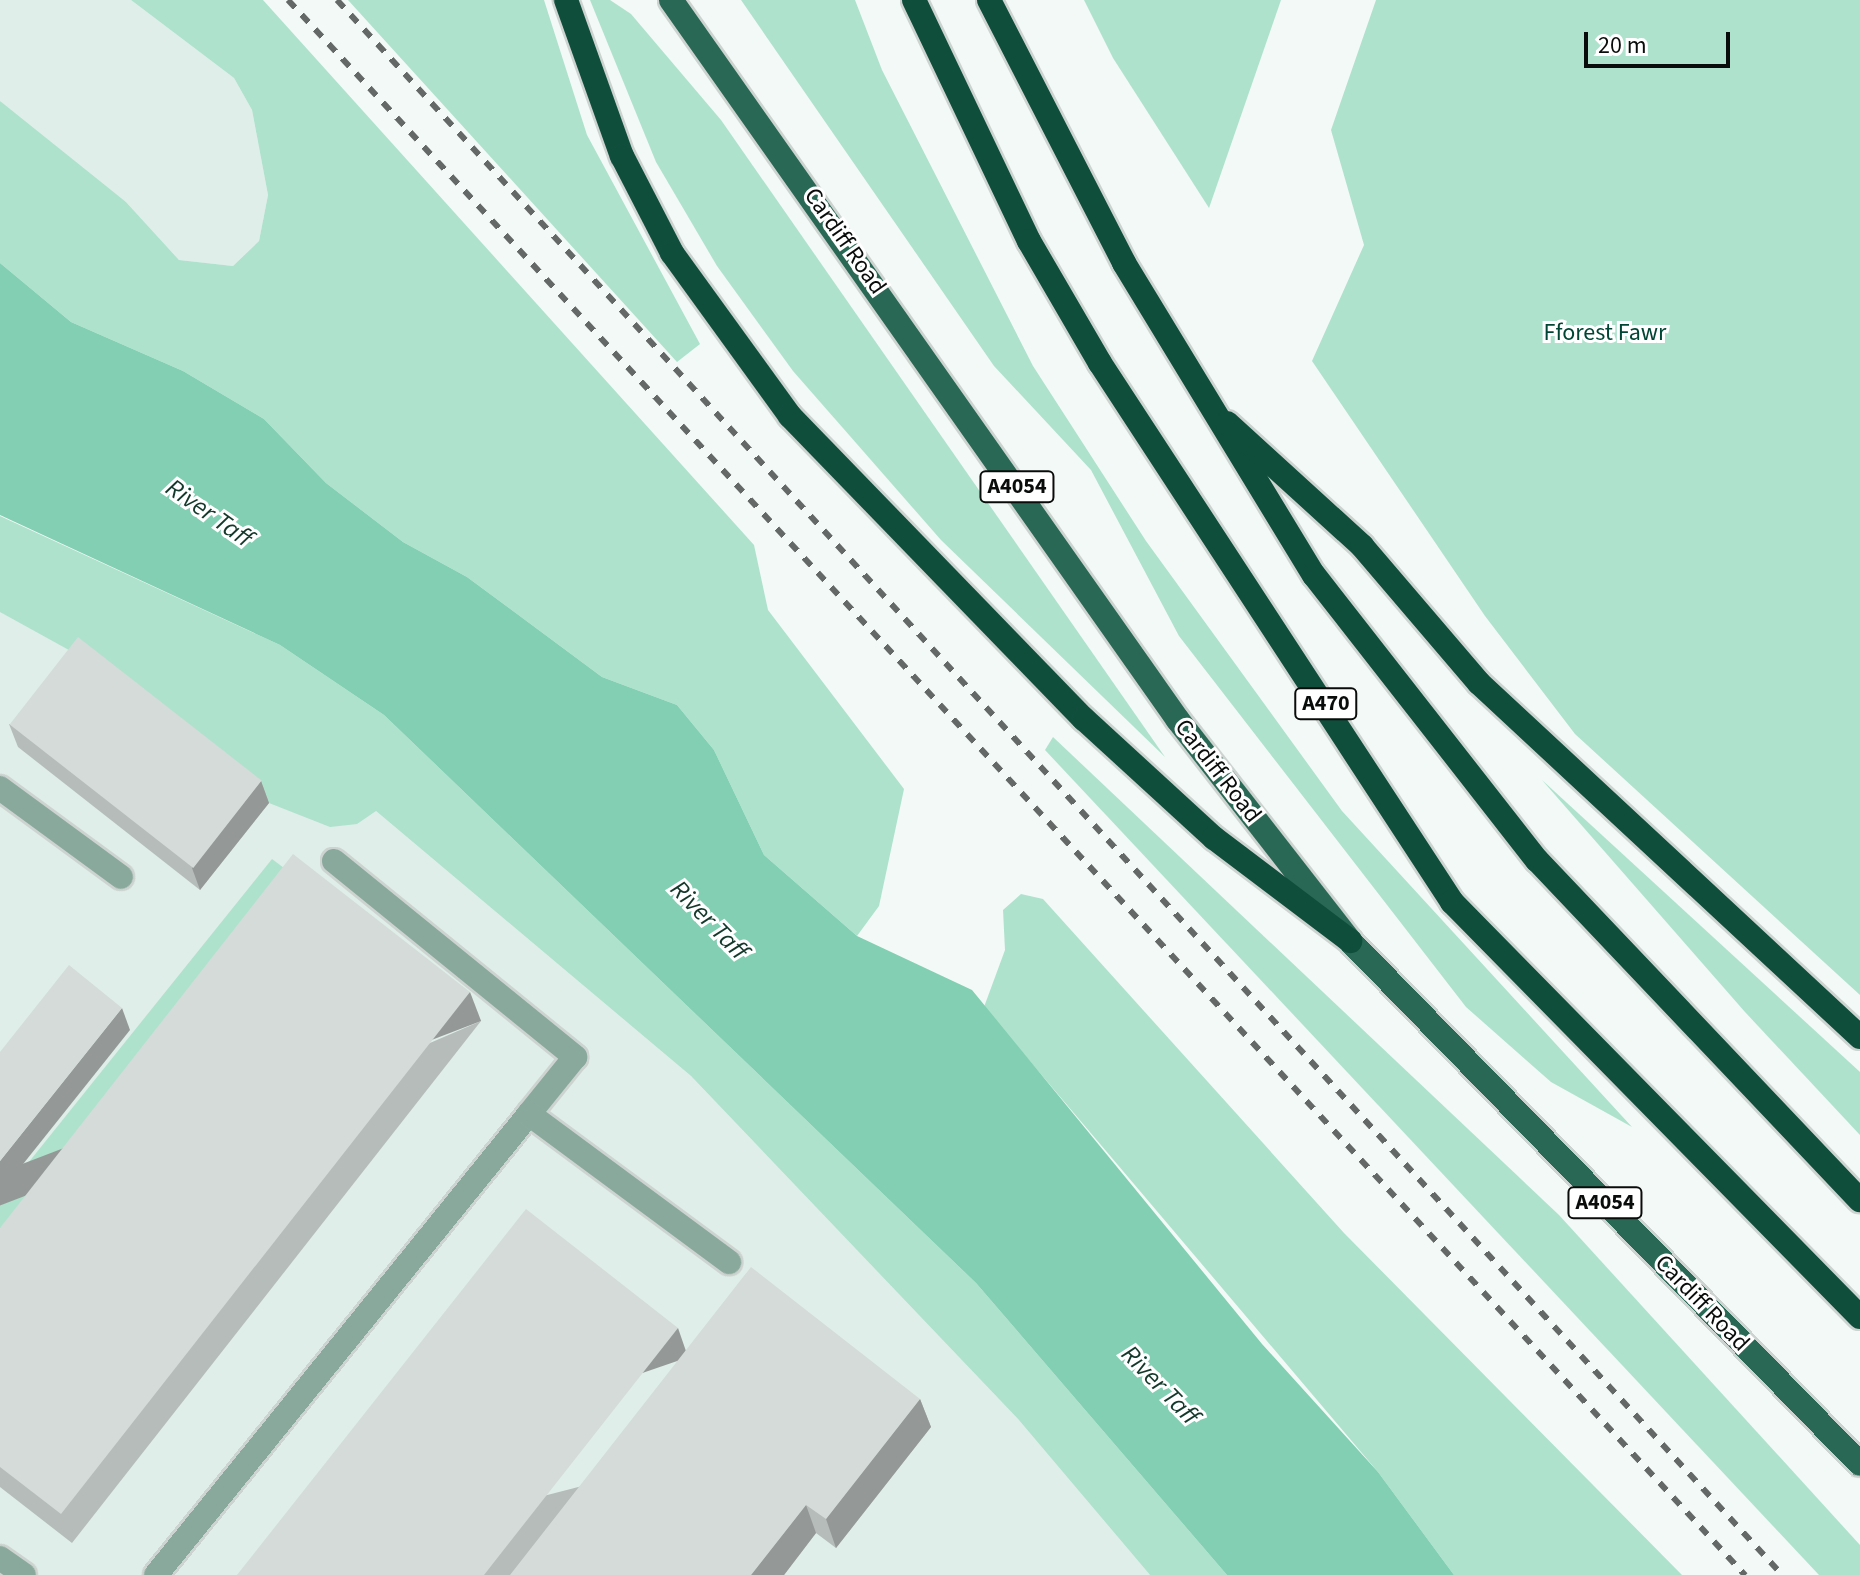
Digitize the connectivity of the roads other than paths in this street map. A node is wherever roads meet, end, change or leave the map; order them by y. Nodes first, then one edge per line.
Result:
1 (566, 0) edge
2 (671, 0) edge
3 (914, 0) edge
4 (989, 0) edge
5 (1204, 402) junction
6 (0, 788) edge
7 (334, 861) dead end
8 (121, 877) dead end
9 (1350, 941) junction
10 (1860, 1037) edge
11 (529, 1114) junction
12 (1860, 1200) edge
13 (729, 1262) dead end
14 (1860, 1317) edge
15 (1860, 1464) edge
16 (0, 1558) edge
17 (24, 1575) edge
18 (156, 1575) edge

1 - 9 highway
2 - 9 main road, Cardiff Road / A4054
3 - 14 highway, A470
4 - 5 highway, A470
5 - 10 highway
5 - 12 highway, A470
6 - 8 lane
7 - 11 lane
9 - 15 main road, Cardiff Road / A4054
11 - 13 lane
11 - 18 lane
16 - 17 lane

